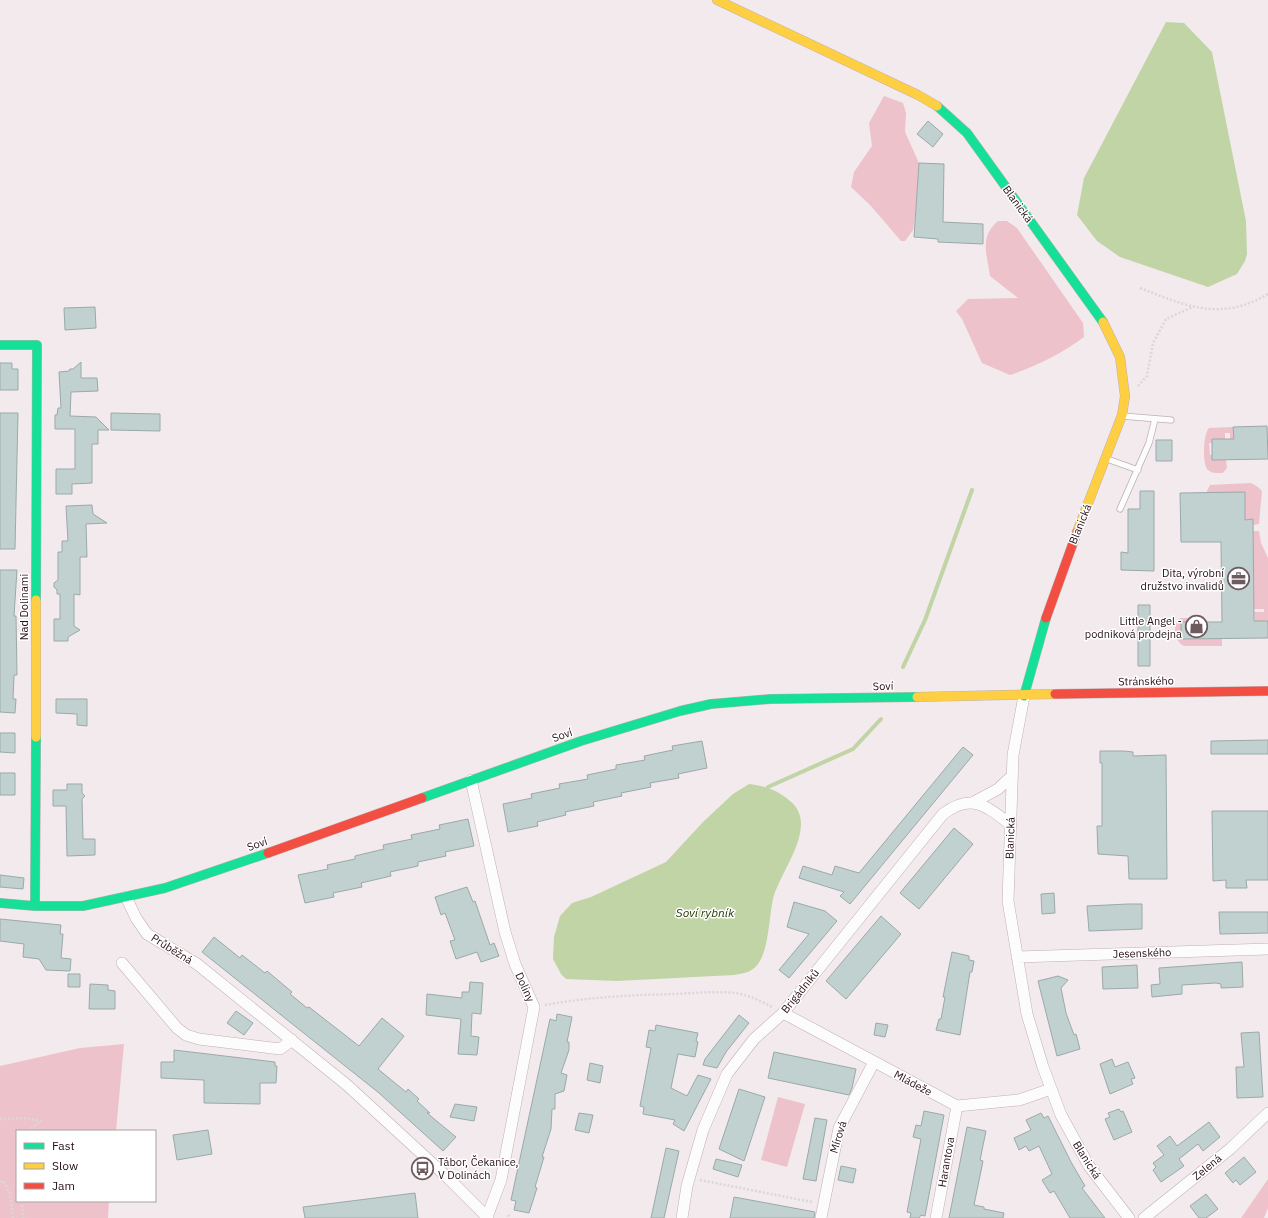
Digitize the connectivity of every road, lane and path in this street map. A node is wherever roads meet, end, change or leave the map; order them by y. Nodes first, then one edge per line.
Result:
1 (717, 0) edge
2 (1140, 288) dead end
3 (1268, 294) edge
4 (1193, 306) junction
5 (0, 345) edge
6 (1124, 401) junction
7 (1122, 416) junction
8 (1155, 419) junction
9 (1171, 420) dead end
10 (1107, 458) junction
11 (1138, 470) junction
12 (1120, 509) dead end
13 (1203, 614) dead end
14 (1203, 622) dead end
15 (1268, 691) edge
16 (1024, 696) junction
17 (1012, 776) junction
18 (471, 780) junction
19 (974, 802) junction
20 (1010, 824) junction
21 (126, 897) junction
22 (0, 903) edge
23 (35, 906) junction
24 (1268, 949) edge
25 (1017, 957) junction
26 (122, 963) dead end
27 (534, 1007) junction
28 (783, 1013) junction
29 (292, 1040) junction
30 (874, 1062) junction
31 (1051, 1089) junction
32 (957, 1106) junction
33 (1268, 1113) edge
34 (0, 1119) edge
35 (29, 1130) edge
36 (699, 1180) dead end
37 (0, 1182) edge
38 (22, 1202) edge
39 (813, 1202) dead end
40 (488, 1217) edge
41 (14, 1218) edge
42 (23, 1218) edge
43 (682, 1218) edge
44 (821, 1218) edge
45 (936, 1218) edge
46 (1129, 1218) edge
47 (1144, 1218) edge

1 - 6 street, Blanická
2 - 4 path
3 - 4 path
4 - 6 path
5 - 23 street, Nad Dolinami
6 - 7 street, Blanická
7 - 8 lane
7 - 10 street, Blanická
8 - 9 lane
8 - 11 lane
10 - 11 lane
10 - 16 street, Blanická
11 - 12 lane
13 - 14 path
15 - 16 street, Stránského
16 - 17 street, Blanická
16 - 18 street, Soví
17 - 19 street, Brigádníků
17 - 20 street, Blanická
18 - 21 street, Soví
18 - 27 street, Doliny
19 - 20 street
19 - 28 street, Brigádníků
20 - 25 street, Blanická
21 - 23 street
21 - 29 street, Průběžná
22 - 23 street
24 - 25 street, Jesenského
25 - 31 street, Blanická
26 - 29 street
27 - 28 path
27 - 40 street, Doliny
28 - 30 street, Mládeže
28 - 43 street, Brigádníků
29 - 40 street, Průběžná
30 - 32 street, Mládeže
30 - 44 street, Mírová
31 - 32 street
31 - 46 street, Blanická
32 - 45 street, Harantova
33 - 47 street, Zelená
34 - 35 path
36 - 39 path
37 - 41 path
38 - 42 path

